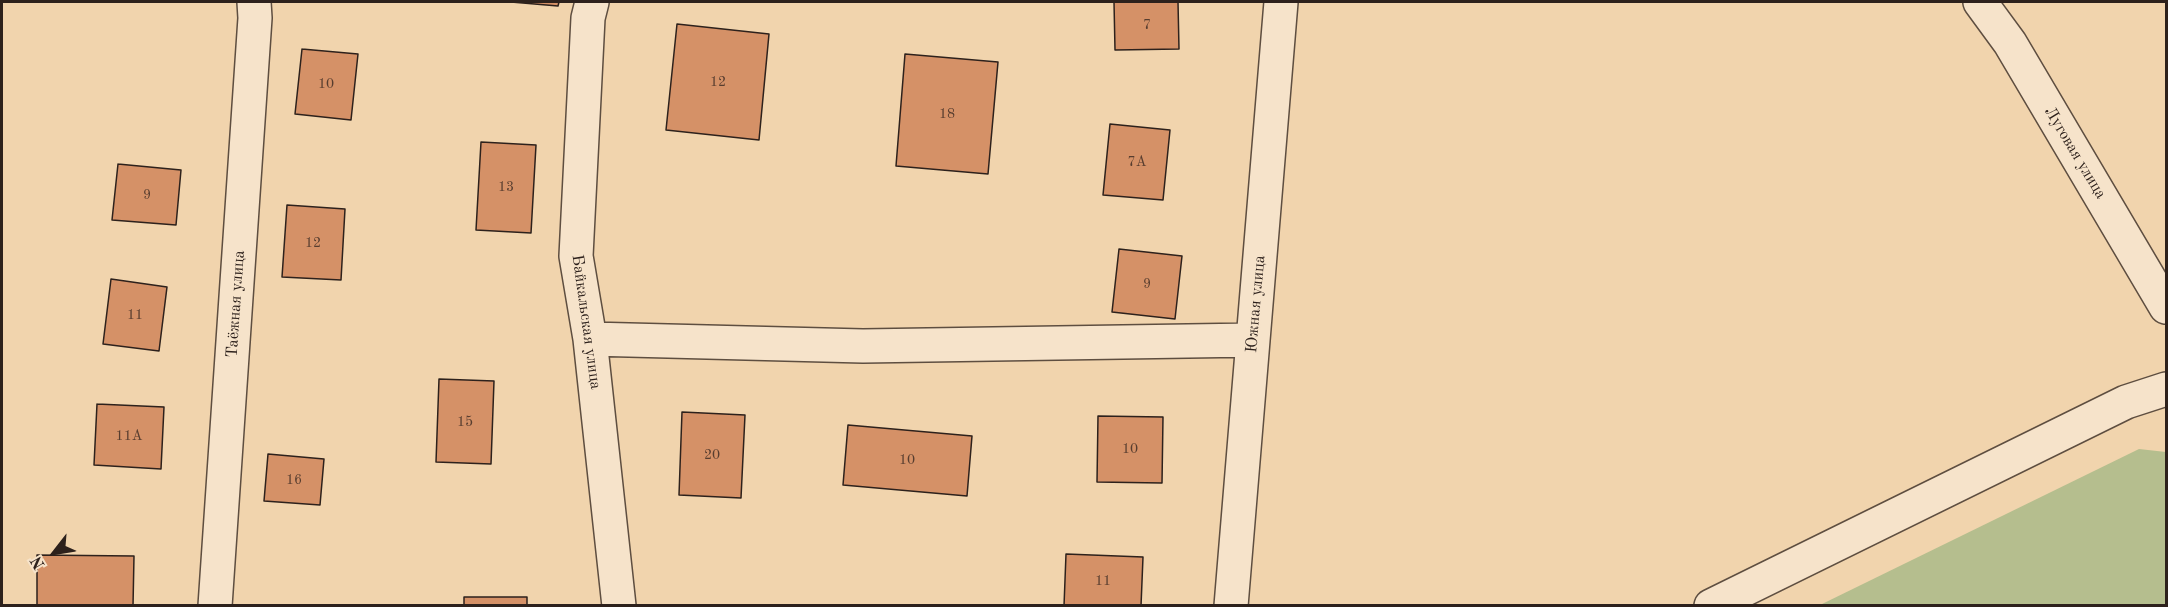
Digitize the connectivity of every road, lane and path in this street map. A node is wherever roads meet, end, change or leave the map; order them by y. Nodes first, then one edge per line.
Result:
1 (254, 2) edge
2 (592, 2) edge
3 (1281, 2) edge
4 (1980, 2) edge
5 (2166, 308) edge
6 (590, 339) junction
7 (1253, 340) junction
8 (2166, 389) edge
9 (215, 606) edge
10 (619, 606) edge
11 (1231, 606) edge
12 (1711, 606) edge

1 - 9 street, Таёжная улица
2 - 6 street, Байкальская улица
3 - 7 street, Южная улица
4 - 5 street, Луговая улица
6 - 7 street
6 - 10 street, Байкальская улица
7 - 11 street, Южная улица
8 - 12 street

